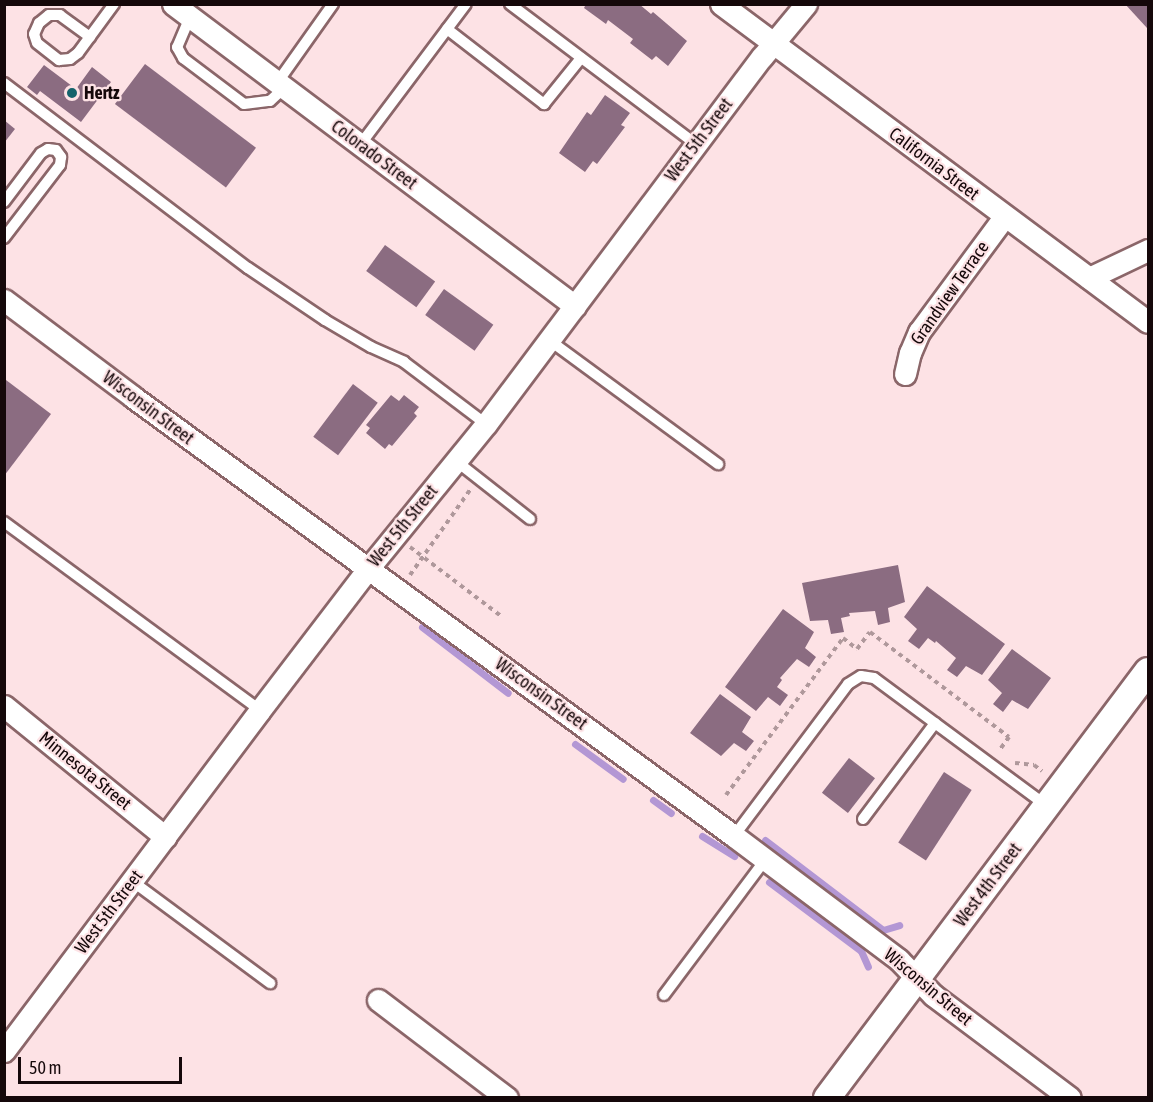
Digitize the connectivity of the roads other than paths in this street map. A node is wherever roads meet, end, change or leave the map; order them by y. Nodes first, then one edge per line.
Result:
1 (114, 4) edge
2 (333, 4) edge
3 (466, 4) edge
4 (510, 4) edge
5 (721, 4) edge
6 (806, 4) edge
7 (181, 11) edge
8 (447, 29) junction
9 (90, 37) junction
10 (773, 44) junction
11 (581, 58) junction
12 (4, 83) edge
13 (280, 85) junction
14 (696, 144) junction
15 (360, 145) junction
16 (4, 202) edge
17 (1004, 217) junction
18 (4, 238) edge
19 (1149, 249) edge
20 (1089, 278) junction
21 (6, 305) edge
22 (575, 306) junction
23 (1149, 322) edge
24 (549, 340) junction
25 (905, 374) dead end
26 (486, 424) junction
27 (456, 461) junction
28 (718, 464) dead end
29 (530, 519) dead end
30 (4, 522) edge
31 (367, 570) junction
32 (1149, 671) edge
33 (4, 706) edge
34 (260, 710) junction
35 (935, 723) junction
36 (1047, 806) junction
37 (863, 819) dead end
38 (734, 836) junction
39 (165, 837) junction
40 (765, 860) junction
41 (132, 881) junction
42 (916, 978) junction
43 (270, 983) dead end
44 (664, 995) dead end
45 (378, 1000) dead end
46 (4, 1050) edge
47 (507, 1098) edge
48 (827, 1098) edge
49 (1070, 1098) edge

1 - 9 lane
2 - 13 lane
3 - 8 lane
4 - 11 lane
5 - 10 street, California Street
6 - 10 street, West 5th Street
7 - 13 street, Colorado Street
7 - 13 lane
8 - 11 lane
8 - 15 lane
9 - 9 lane
10 - 14 street, West 5th Street
10 - 17 street, California Street
11 - 14 lane
12 - 26 lane
13 - 15 street, Colorado Street
14 - 22 street, West 5th Street
15 - 22 street, Colorado Street
16 - 18 lane
17 - 20 street, California Street
17 - 25 street, Grandview Terrace
19 - 20 street
20 - 23 street, California Street
21 - 31 street, Wisconsin Street
22 - 24 street, West 5th Street
24 - 26 street, West 5th Street
24 - 28 lane
26 - 27 street, West 5th Street
27 - 29 lane
27 - 31 street, West 5th Street
30 - 34 lane
31 - 34 street, West 5th Street
31 - 38 street, Wisconsin Street
32 - 36 street, West 4th Street
33 - 39 street, Minnesota Street
34 - 39 street, West 5th Street
35 - 36 lane
35 - 37 lane
35 - 38 lane
36 - 42 street, West 4th Street
38 - 40 street, Wisconsin Street
39 - 41 street, West 5th Street
40 - 42 street, Wisconsin Street
40 - 44 lane
41 - 43 lane
41 - 46 street, West 5th Street
42 - 48 street, West 4th Street
42 - 49 street, Wisconsin Street
45 - 47 street

